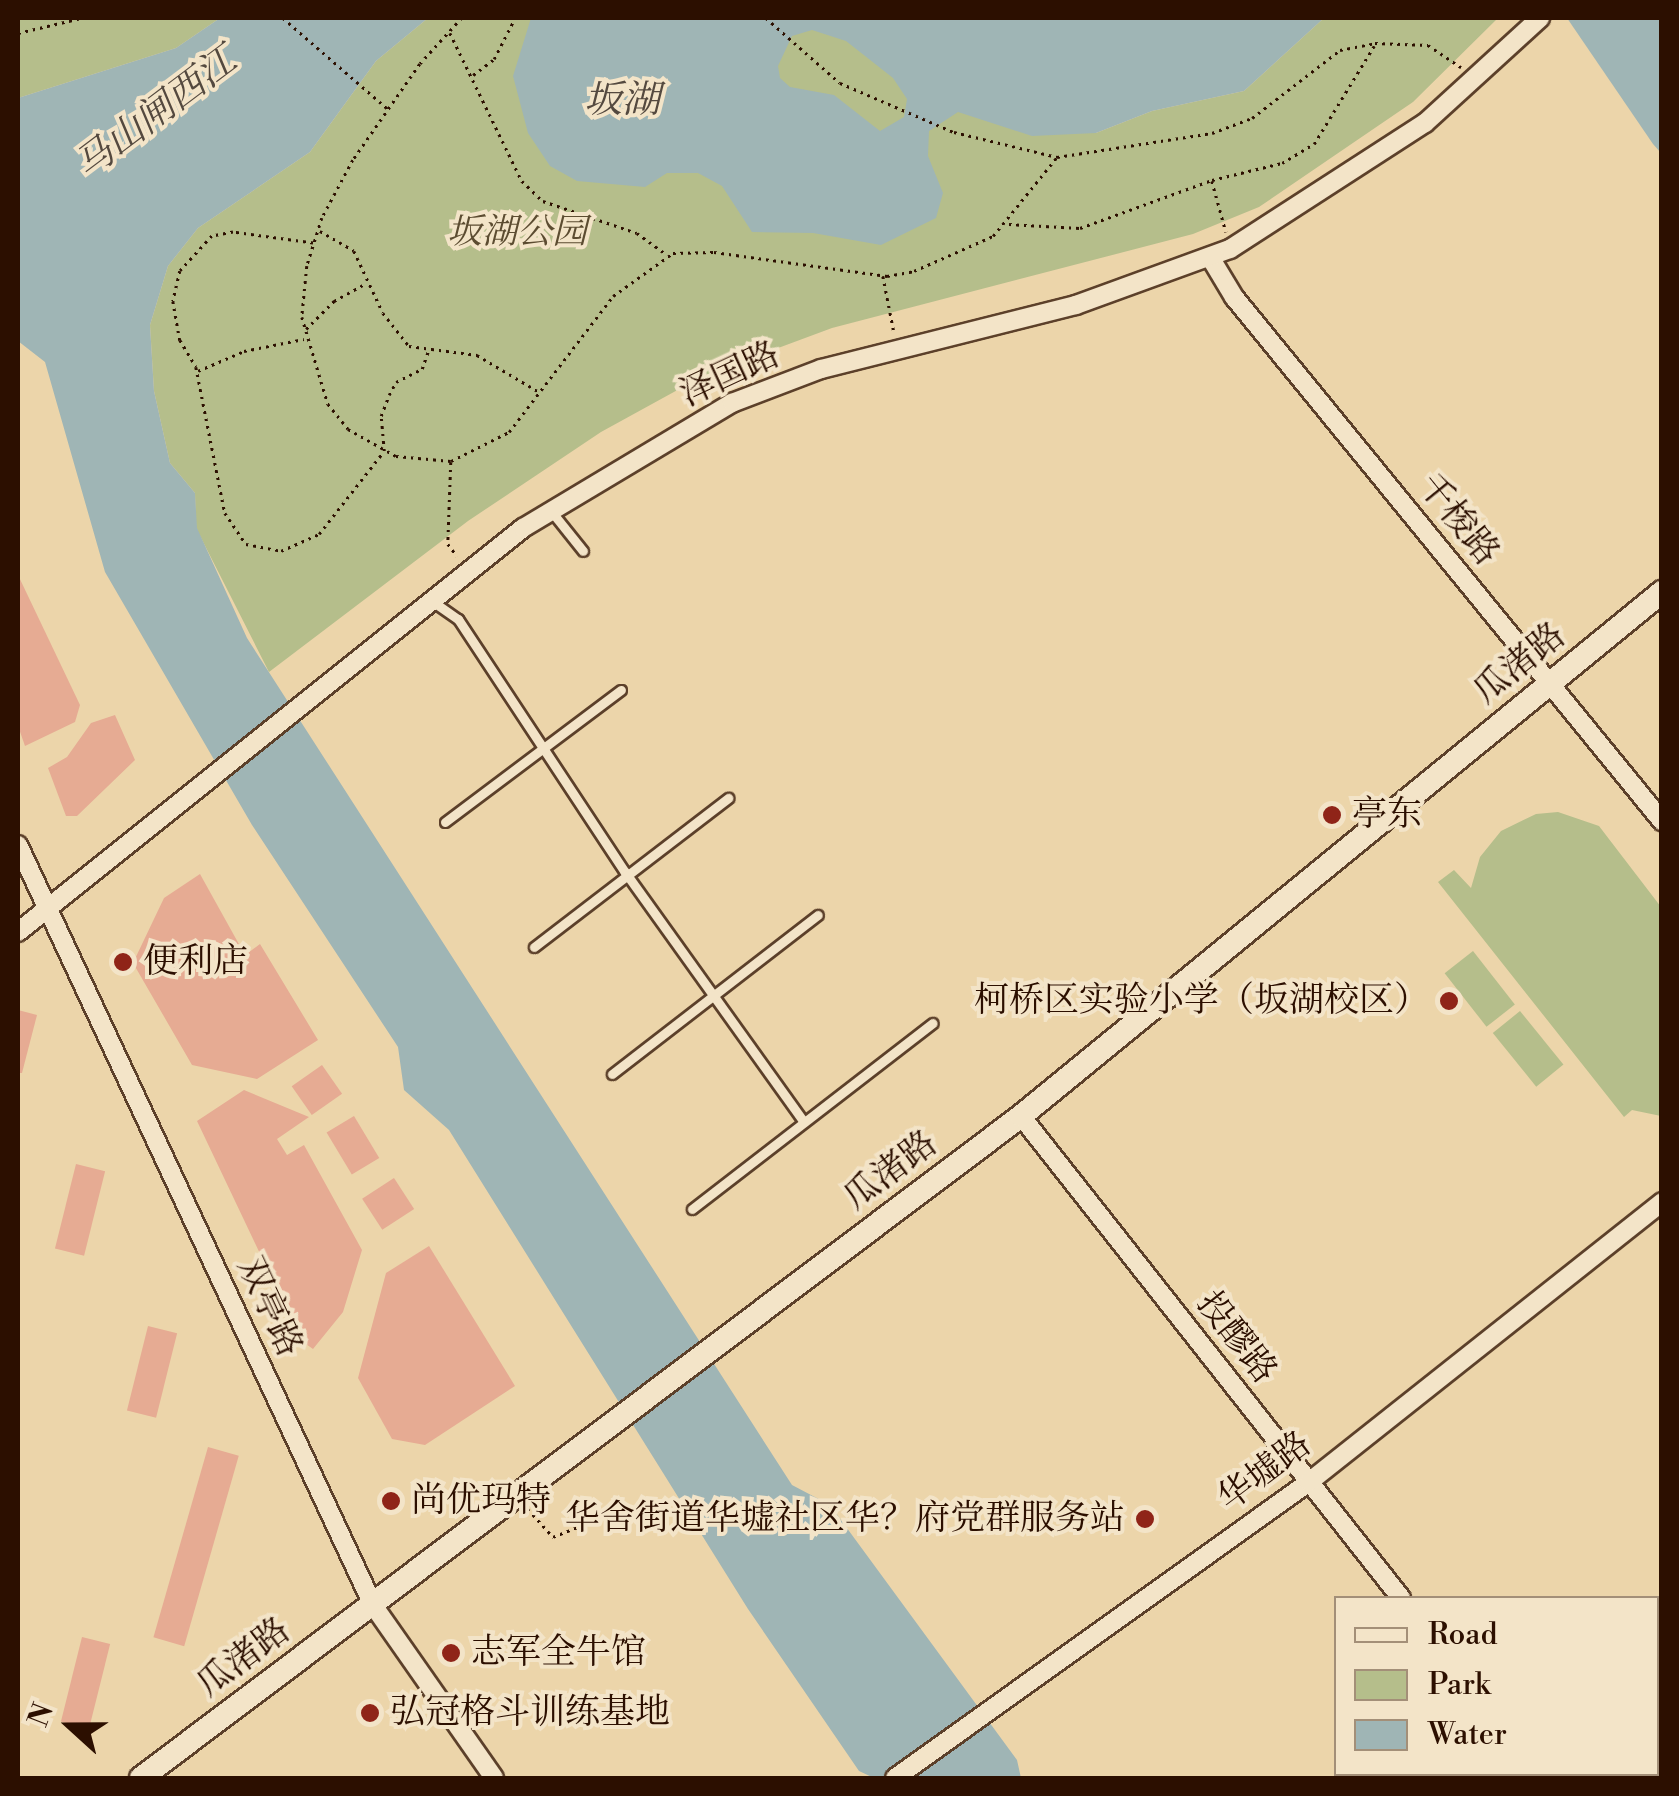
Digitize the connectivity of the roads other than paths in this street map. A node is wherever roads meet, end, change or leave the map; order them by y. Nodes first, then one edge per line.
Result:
1 (1533, 24) edge
2 (1210, 257) junction
3 (551, 511) junction
4 (582, 551) dead end
5 (1662, 592) edge
6 (432, 601) junction
7 (1551, 684) junction
8 (621, 690) dead end
9 (544, 750) junction
10 (728, 798) dead end
11 (1662, 821) edge
12 (445, 822) dead end
13 (18, 845) edge
14 (624, 872) junction
15 (47, 908) junction
16 (818, 915) dead end
17 (18, 932) edge
18 (534, 946) dead end
19 (714, 996) junction
20 (934, 1024) dead end
21 (612, 1074) dead end
22 (1021, 1116) junction
23 (804, 1122) junction
24 (1662, 1202) edge
25 (692, 1208) dead end
26 (1309, 1482) junction
27 (1399, 1596) edge
28 (372, 1605) junction
29 (141, 1778) edge
30 (494, 1778) edge
31 (895, 1778) edge

1 - 2 street, 泽国路
2 - 3 street, 泽国路
2 - 7 street, 千梭路
3 - 4 lane
3 - 6 street, 泽国路
5 - 7 street, 瓜渚路
6 - 9 lane
6 - 15 street, 泽国路
7 - 11 street, 千梭路
7 - 22 street, 瓜渚路
8 - 9 lane
9 - 12 lane
9 - 14 lane
10 - 14 lane
13 - 15 street, 双亭路
14 - 18 lane
14 - 19 lane
15 - 17 street, 泽国路
15 - 28 street, 双亭路
16 - 19 lane
19 - 21 lane
19 - 23 lane
20 - 23 lane
22 - 26 street, 投醪路
22 - 28 street, 瓜渚路
23 - 25 lane
24 - 26 street, 华墟路
26 - 27 street, 投醪路
26 - 31 street, 华墟路
28 - 29 street, 瓜渚路
28 - 30 street, 双亭路

